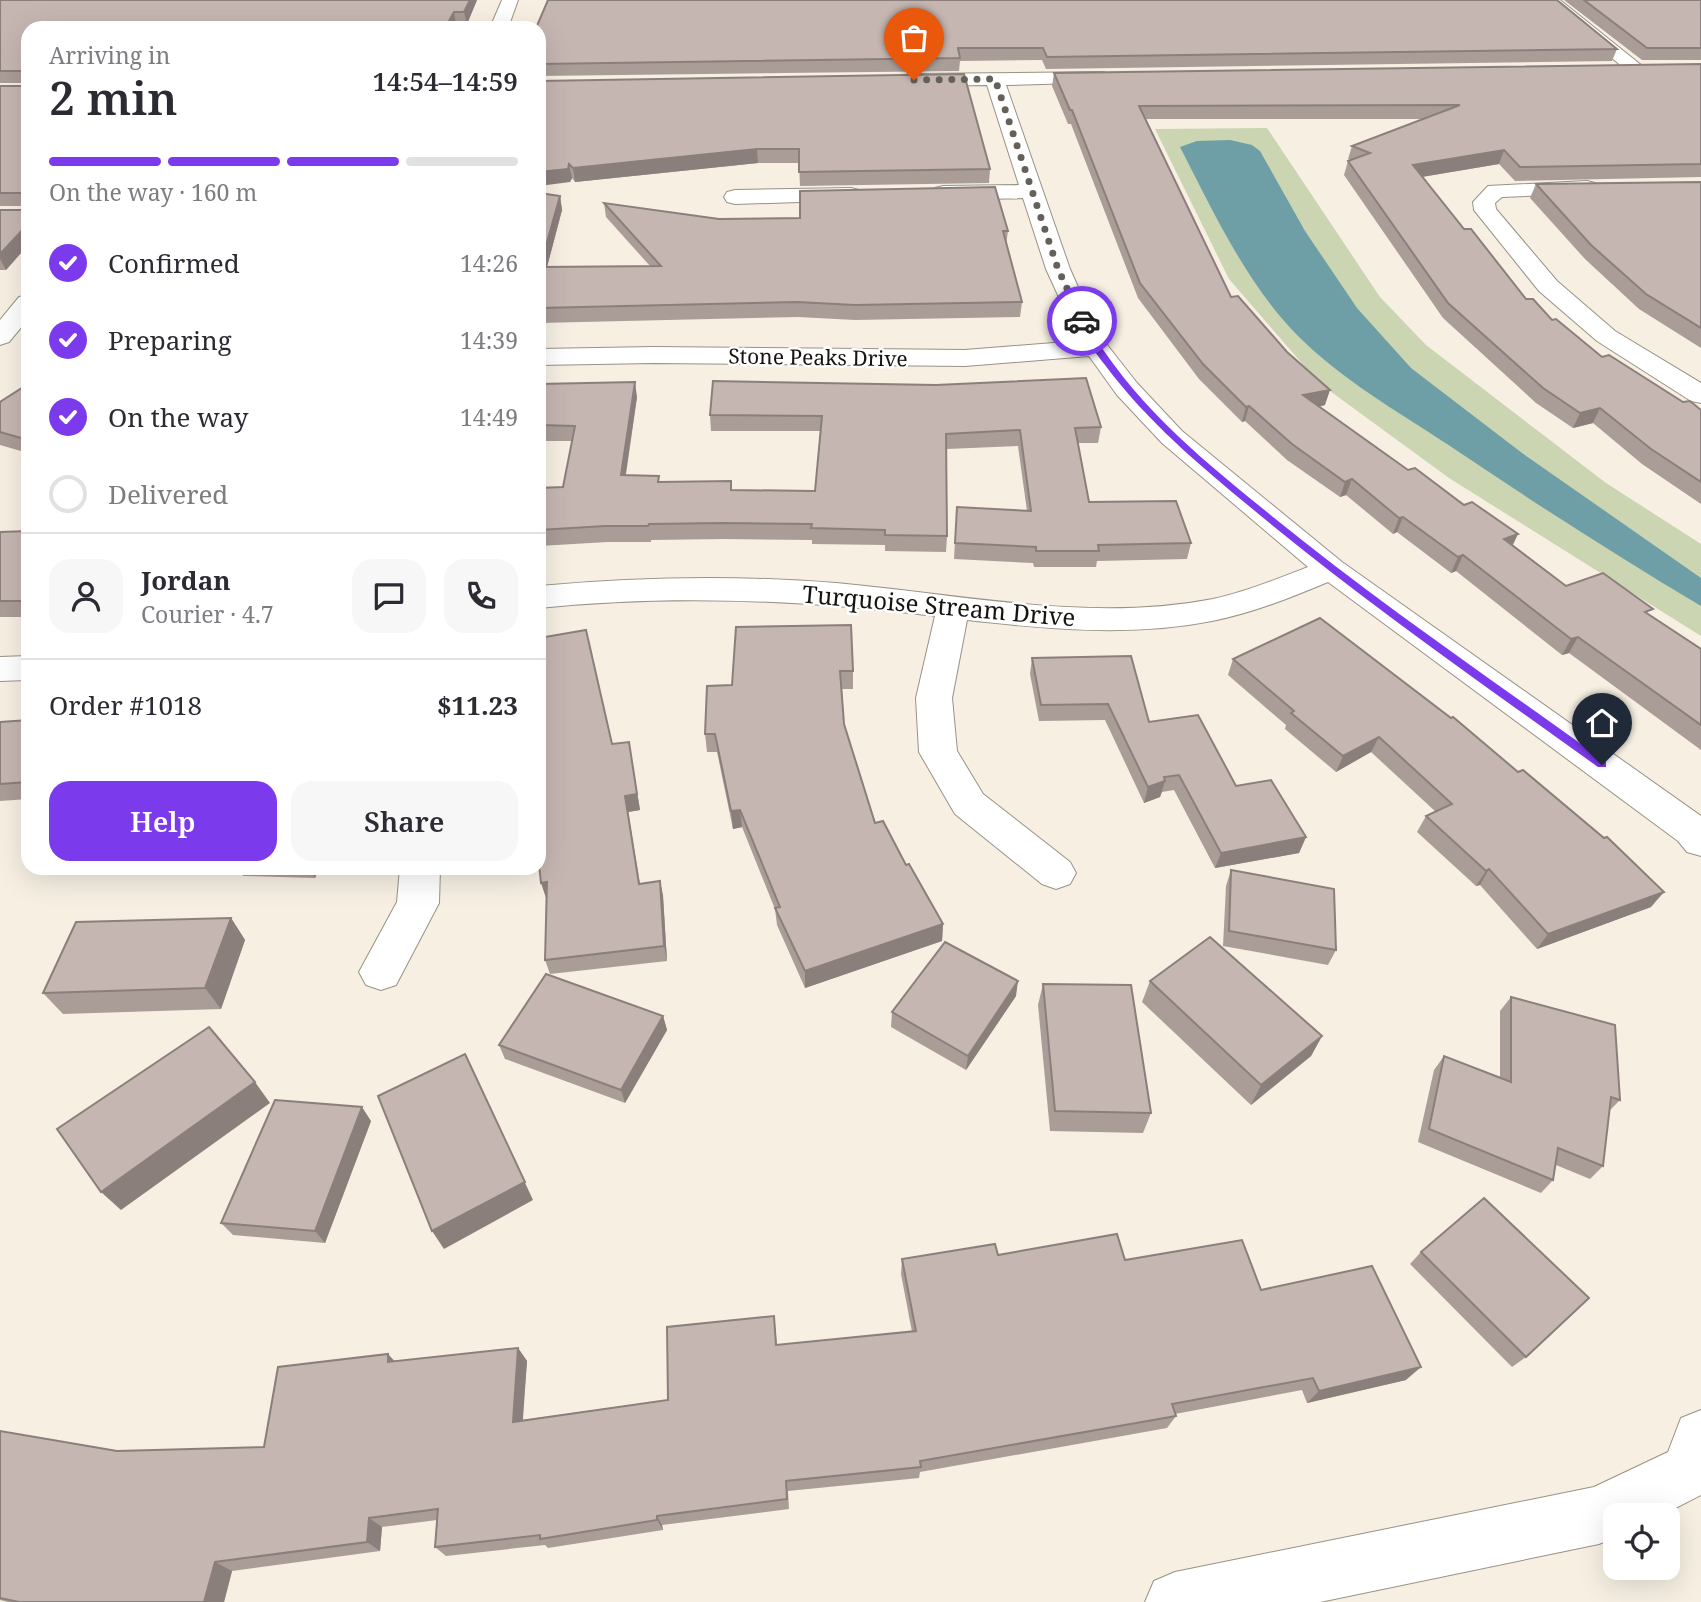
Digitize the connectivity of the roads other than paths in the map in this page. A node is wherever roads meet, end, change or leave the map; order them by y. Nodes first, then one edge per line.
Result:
1 (510, 0) edge
2 (1550, 0) edge
3 (502, 21) edge
4 (1609, 69) edge
5 (1121, 77) edge
6 (995, 79) junction
7 (898, 80) edge
8 (1607, 187) edge
9 (1033, 191) junction
10 (924, 194) edge
11 (870, 195) edge
12 (734, 197) dead end
13 (21, 311) edge
14 (0, 337) edge
15 (1096, 348) junction
16 (546, 357) edge
17 (1701, 395) edge
18 (1331, 569) junction
19 (546, 596) edge
20 (953, 609) junction
21 (21, 668) edge
22 (0, 669) edge
23 (1701, 841) edge
24 (1056, 873) dead end
25 (420, 875) edge
26 (381, 972) dead end
27 (1701, 1438) edge
28 (1175, 1602) edge

1 - 3 street
2 - 4 street
5 - 6 street
6 - 7 street
6 - 9 street
8 - 17 street
9 - 10 street
9 - 15 street
11 - 12 street
13 - 14 street
15 - 16 street, Stone Peaks Drive
15 - 18 street
18 - 20 street, Turquoise Stream Drive
18 - 23 street
19 - 20 street, Turquoise Stream Drive
20 - 24 street
21 - 22 street
25 - 26 street
27 - 28 street

